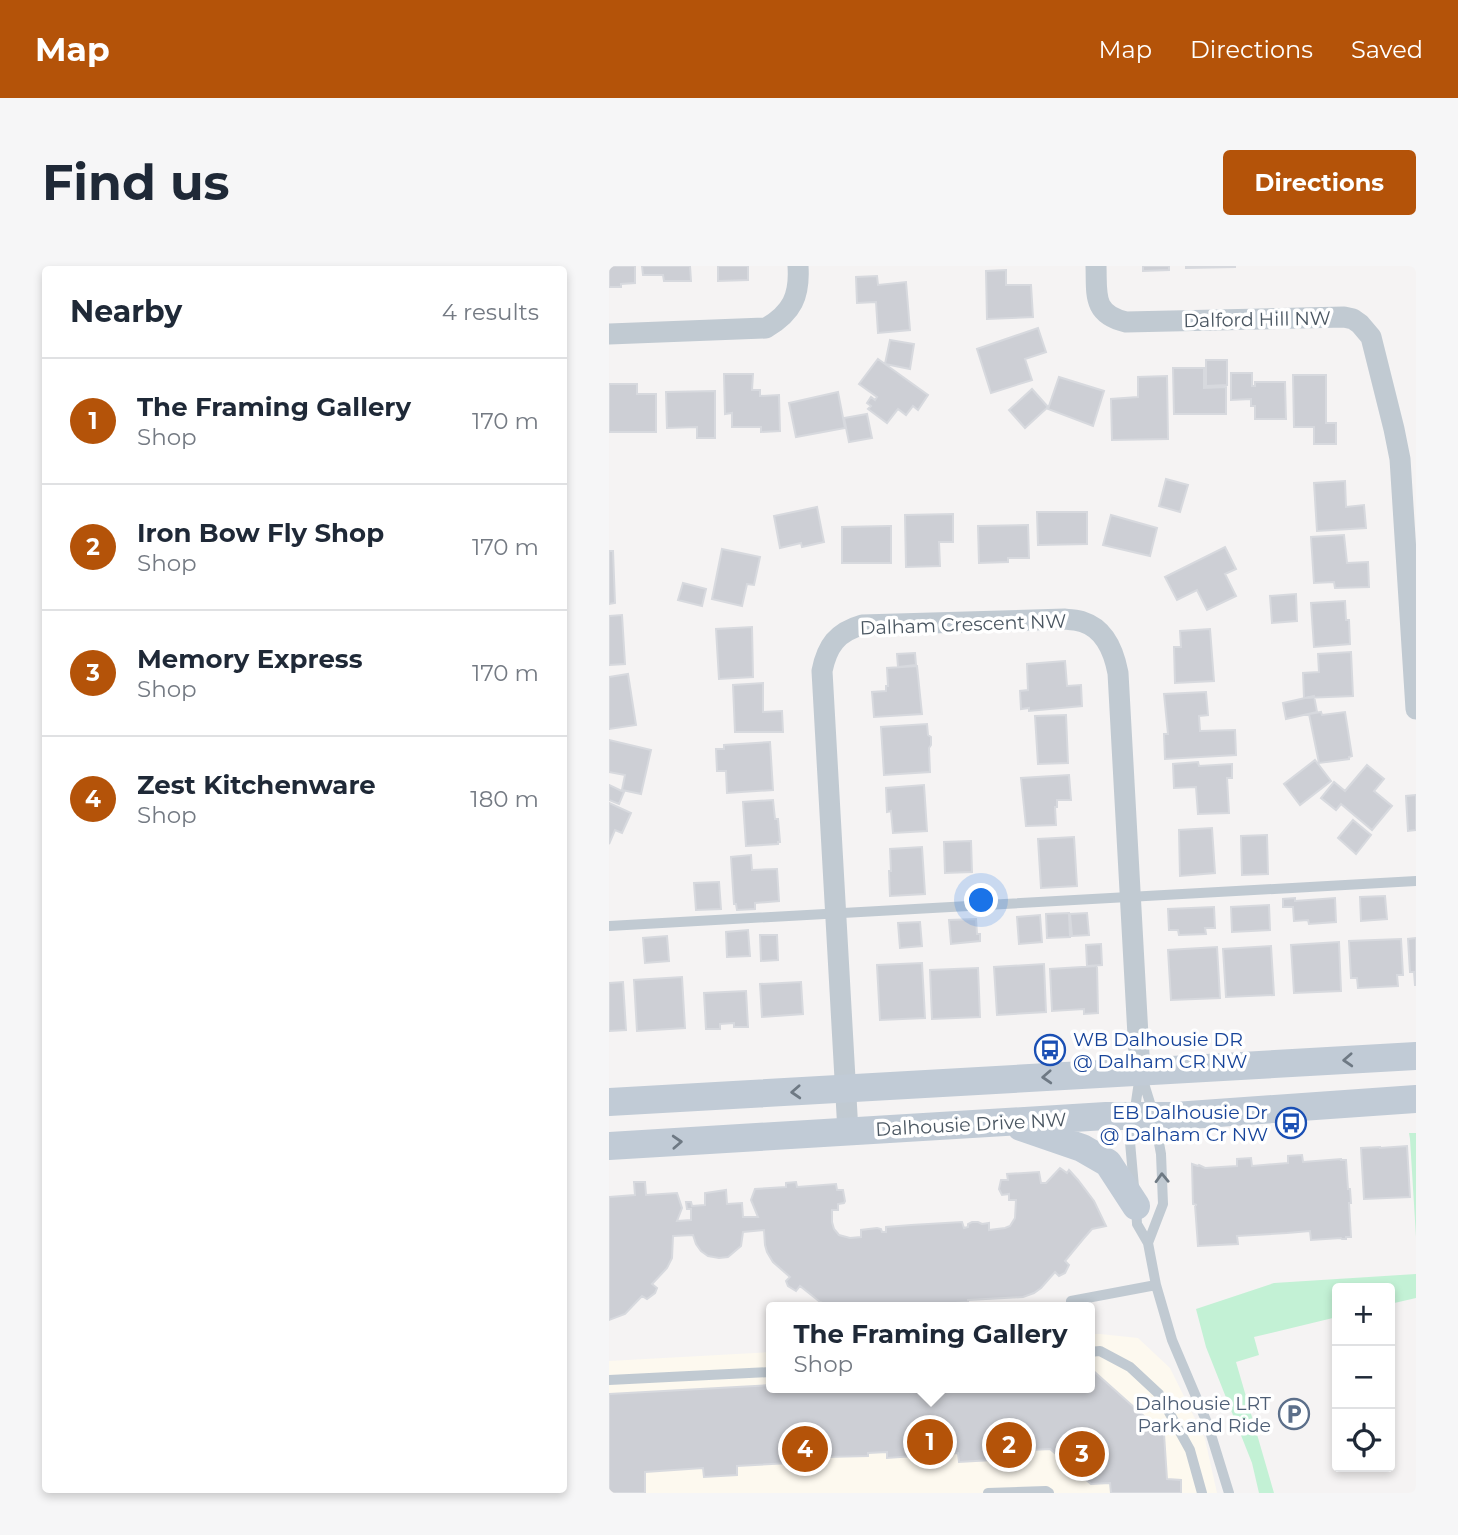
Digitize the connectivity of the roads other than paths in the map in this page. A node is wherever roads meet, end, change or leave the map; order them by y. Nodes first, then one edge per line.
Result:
1 (798, 266) edge
2 (1096, 266) edge
3 (609, 334) edge
4 (1416, 709) edge
5 (1416, 881) edge
6 (1130, 898) junction
7 (836, 914) junction
8 (609, 926) edge
9 (1416, 1056) edge
10 (1140, 1072) junction
11 (846, 1089) junction
12 (1416, 1099) edge
13 (609, 1102) edge
14 (1144, 1116) junction
15 (1009, 1122) junction
16 (848, 1132) junction
17 (609, 1146) edge
18 (1136, 1206) junction
19 (1148, 1243) junction
20 (1156, 1285) junction
21 (1071, 1301) dead end
22 (1095, 1351) edge
23 (766, 1372) edge
24 (609, 1380) edge
25 (988, 1493) edge
26 (1049, 1493) edge
27 (1202, 1493) edge
28 (1229, 1493) edge

1 - 3 street
2 - 4 street, Dalford Hill NW
5 - 6 lane
6 - 7 lane
6 - 7 street, Dalham Crescent NW
6 - 10 street, Dalham Crescent NW
7 - 8 lane
7 - 11 street, Dalham Crescent NW
9 -> 10 street
10 -> 11 street
10 - 14 lane
10 - 14 lane
11 -> 13 street
11 - 16 street, Dalham Crescent NW
12 - 14 street, Dalhousie Drive NW
14 - 15 street, Dalhousie Drive NW
14 - 18 lane
19 -> 14 lane
15 - 16 street, Dalhousie Drive NW
15 - 18 street
17 -> 16 street, Dalhousie Drive NW
18 - 19 lane
19 - 20 lane
20 - 21 lane
20 - 28 lane
22 - 27 lane
23 - 24 lane
25 - 26 lane

